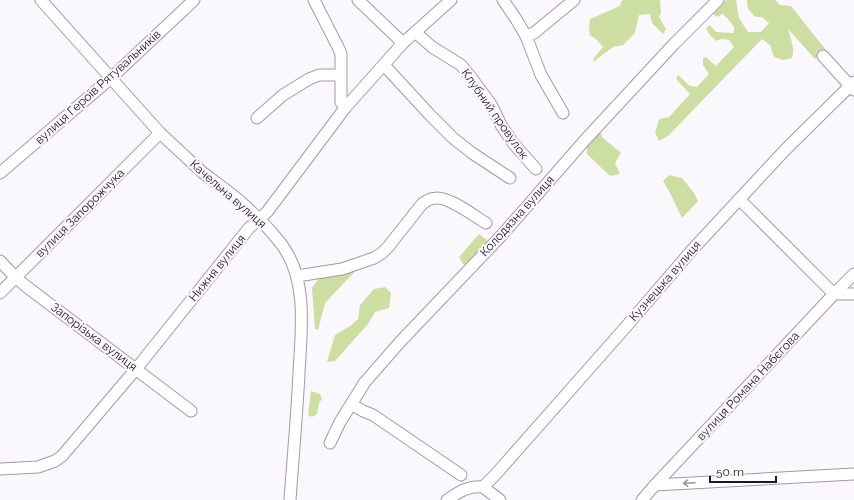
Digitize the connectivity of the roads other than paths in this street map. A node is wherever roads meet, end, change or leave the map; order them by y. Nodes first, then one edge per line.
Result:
1 (41, 0) edge
2 (194, 0) edge
3 (314, 0) edge
4 (358, 0) edge
5 (451, 0) edge
6 (503, 0) edge
7 (574, 0) edge
8 (718, 0) edge
9 (414, 32) junction
10 (526, 36) junction
11 (403, 43) junction
12 (823, 56) dead end
13 (384, 65) junction
14 (340, 75) junction
15 (111, 78) junction
16 (853, 86) edge
17 (345, 108) junction
18 (563, 113) dead end
19 (257, 118) dead end
20 (160, 133) junction
21 (536, 169) dead end
22 (0, 173) edge
23 (510, 178) dead end
24 (739, 199) junction
25 (260, 219) junction
26 (486, 223) dead end
27 (0, 261) edge
28 (854, 274) edge
29 (296, 276) junction
30 (16, 278) junction
31 (0, 293) edge
32 (834, 294) junction
33 (854, 294) edge
34 (136, 369) junction
35 (351, 404) junction
36 (191, 411) dead end
37 (330, 443) dead end
38 (292, 460) junction
39 (0, 469) edge
40 (854, 474) edge
41 (461, 475) dead end
42 (655, 485) junction
43 (484, 487) junction
44 (282, 500) edge
45 (290, 500) edge
46 (448, 500) edge
47 (500, 500) edge
48 (642, 500) edge

1 - 15 street, Качельна вулиця
2 - 15 street, вулиця Героїв Рятувальників
3 - 14 street
4 - 11 street
5 - 9 street, Нижня вулиця
6 - 10 street
7 - 10 street
8 - 35 street, Колодязна вулиця
9 - 11 street, Нижня вулиця
9 - 21 street, Клубний провулок
10 - 18 street
11 - 13 street, Нижня вулиця
12 - 16 street
13 - 17 street, Нижня вулиця
13 - 23 street
14 - 17 street
14 - 19 street
15 - 20 street, Качельна вулиця
15 - 22 street, вулиця Героїв Рятувальників
16 - 24 street, Кузнецька вулиця
17 - 25 street, Нижня вулиця
20 - 25 street, Качельна вулиця
20 - 30 street, вулиця Запорожчука
24 - 32 street
24 - 43 street, Кузнецька вулиця
25 - 29 street, Качельна вулиця
25 - 34 street, Нижня вулиця
26 - 29 street
27 - 30 street, Запорізька вулиця
28 - 32 street, вулиця Романа Набєгова
29 - 38 street, Качельна вулиця
30 - 31 street, вулиця Запорожчука
30 - 34 street, Запорізька вулиця
32 - 33 street
32 - 42 street, вулиця Романа Набєгова
34 - 36 street, Запорізька вулиця
34 - 39 street, Нижня вулиця
35 - 37 street, Колодязна вулиця
35 - 41 street
38 - 44 street, Качельна вулиця
38 - 45 street, Качельна вулиця
40 -> 42 street
42 - 48 street, вулиця Романа Набєгова
43 - 46 street
43 - 47 street

